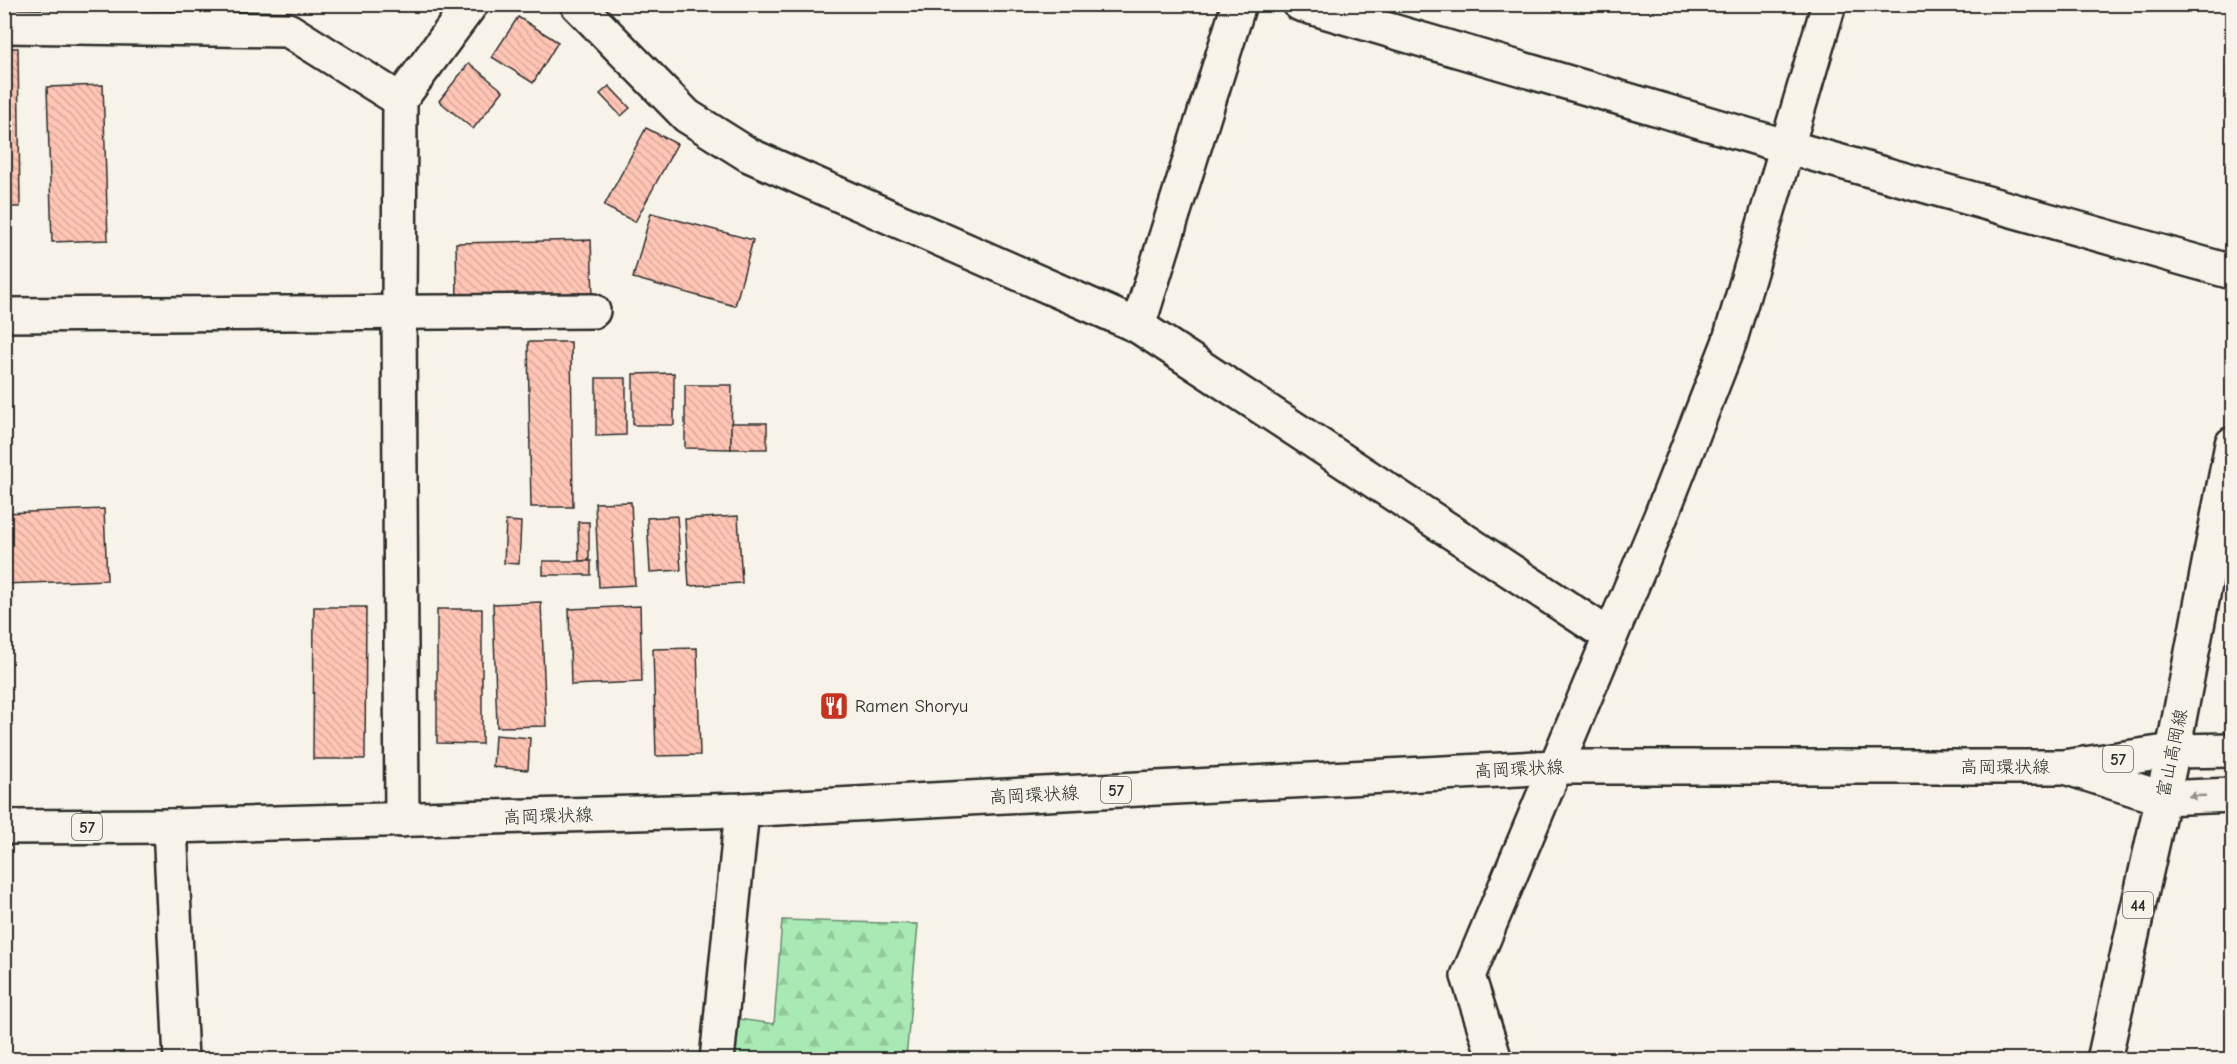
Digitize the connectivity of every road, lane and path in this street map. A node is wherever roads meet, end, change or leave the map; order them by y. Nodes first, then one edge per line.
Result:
1 (471, 4) edge
2 (577, 4) edge
3 (1239, 4) edge
4 (1300, 4) edge
5 (1829, 4) edge
6 (177, 16) edge
7 (4, 26) edge
8 (400, 100) junction
9 (1788, 147) junction
10 (2232, 272) edge
11 (593, 311) dead end
12 (399, 314) junction
13 (4, 315) edge
14 (1138, 326) junction
15 (2232, 444) edge
16 (1610, 636) junction
17 (2232, 750) edge
18 (2173, 751) junction
19 (1555, 767) junction
20 (2063, 767) junction
21 (2232, 795) edge
22 (2162, 798) junction
23 (742, 810) junction
24 (402, 820) junction
25 (170, 826) junction
26 (4, 827) edge
27 (181, 1059) edge
28 (717, 1059) edge
29 (1495, 1059) edge
30 (2104, 1059) edge

1 - 8 street
2 - 14 street
3 - 14 street
4 - 9 street
5 - 9 street
6 - 7 street
6 - 8 street
8 - 12 street
9 - 10 street
9 - 16 street
11 - 12 street
12 - 13 street
12 - 24 street
14 - 16 street
15 - 18 street, 富山高岡線 / 44
16 - 19 street
17 - 18 street, 高岡環状線 / 57
18 - 20 street, 高岡環状線 / 57
18 - 22 street, 富山高岡線 / 44
19 - 20 street, 高岡環状線 / 57
19 - 23 street, 高岡環状線 / 57
19 - 29 street
20 - 22 street, 高岡環状線 / 57
21 -> 22 street, 高岡環状線 / 57
22 - 30 street, 富山高岡線 / 44
23 - 24 street, 高岡環状線 / 57
23 - 28 street
24 - 25 street, 高岡環状線 / 57
25 - 26 street, 高岡環状線 / 57
25 - 27 street

